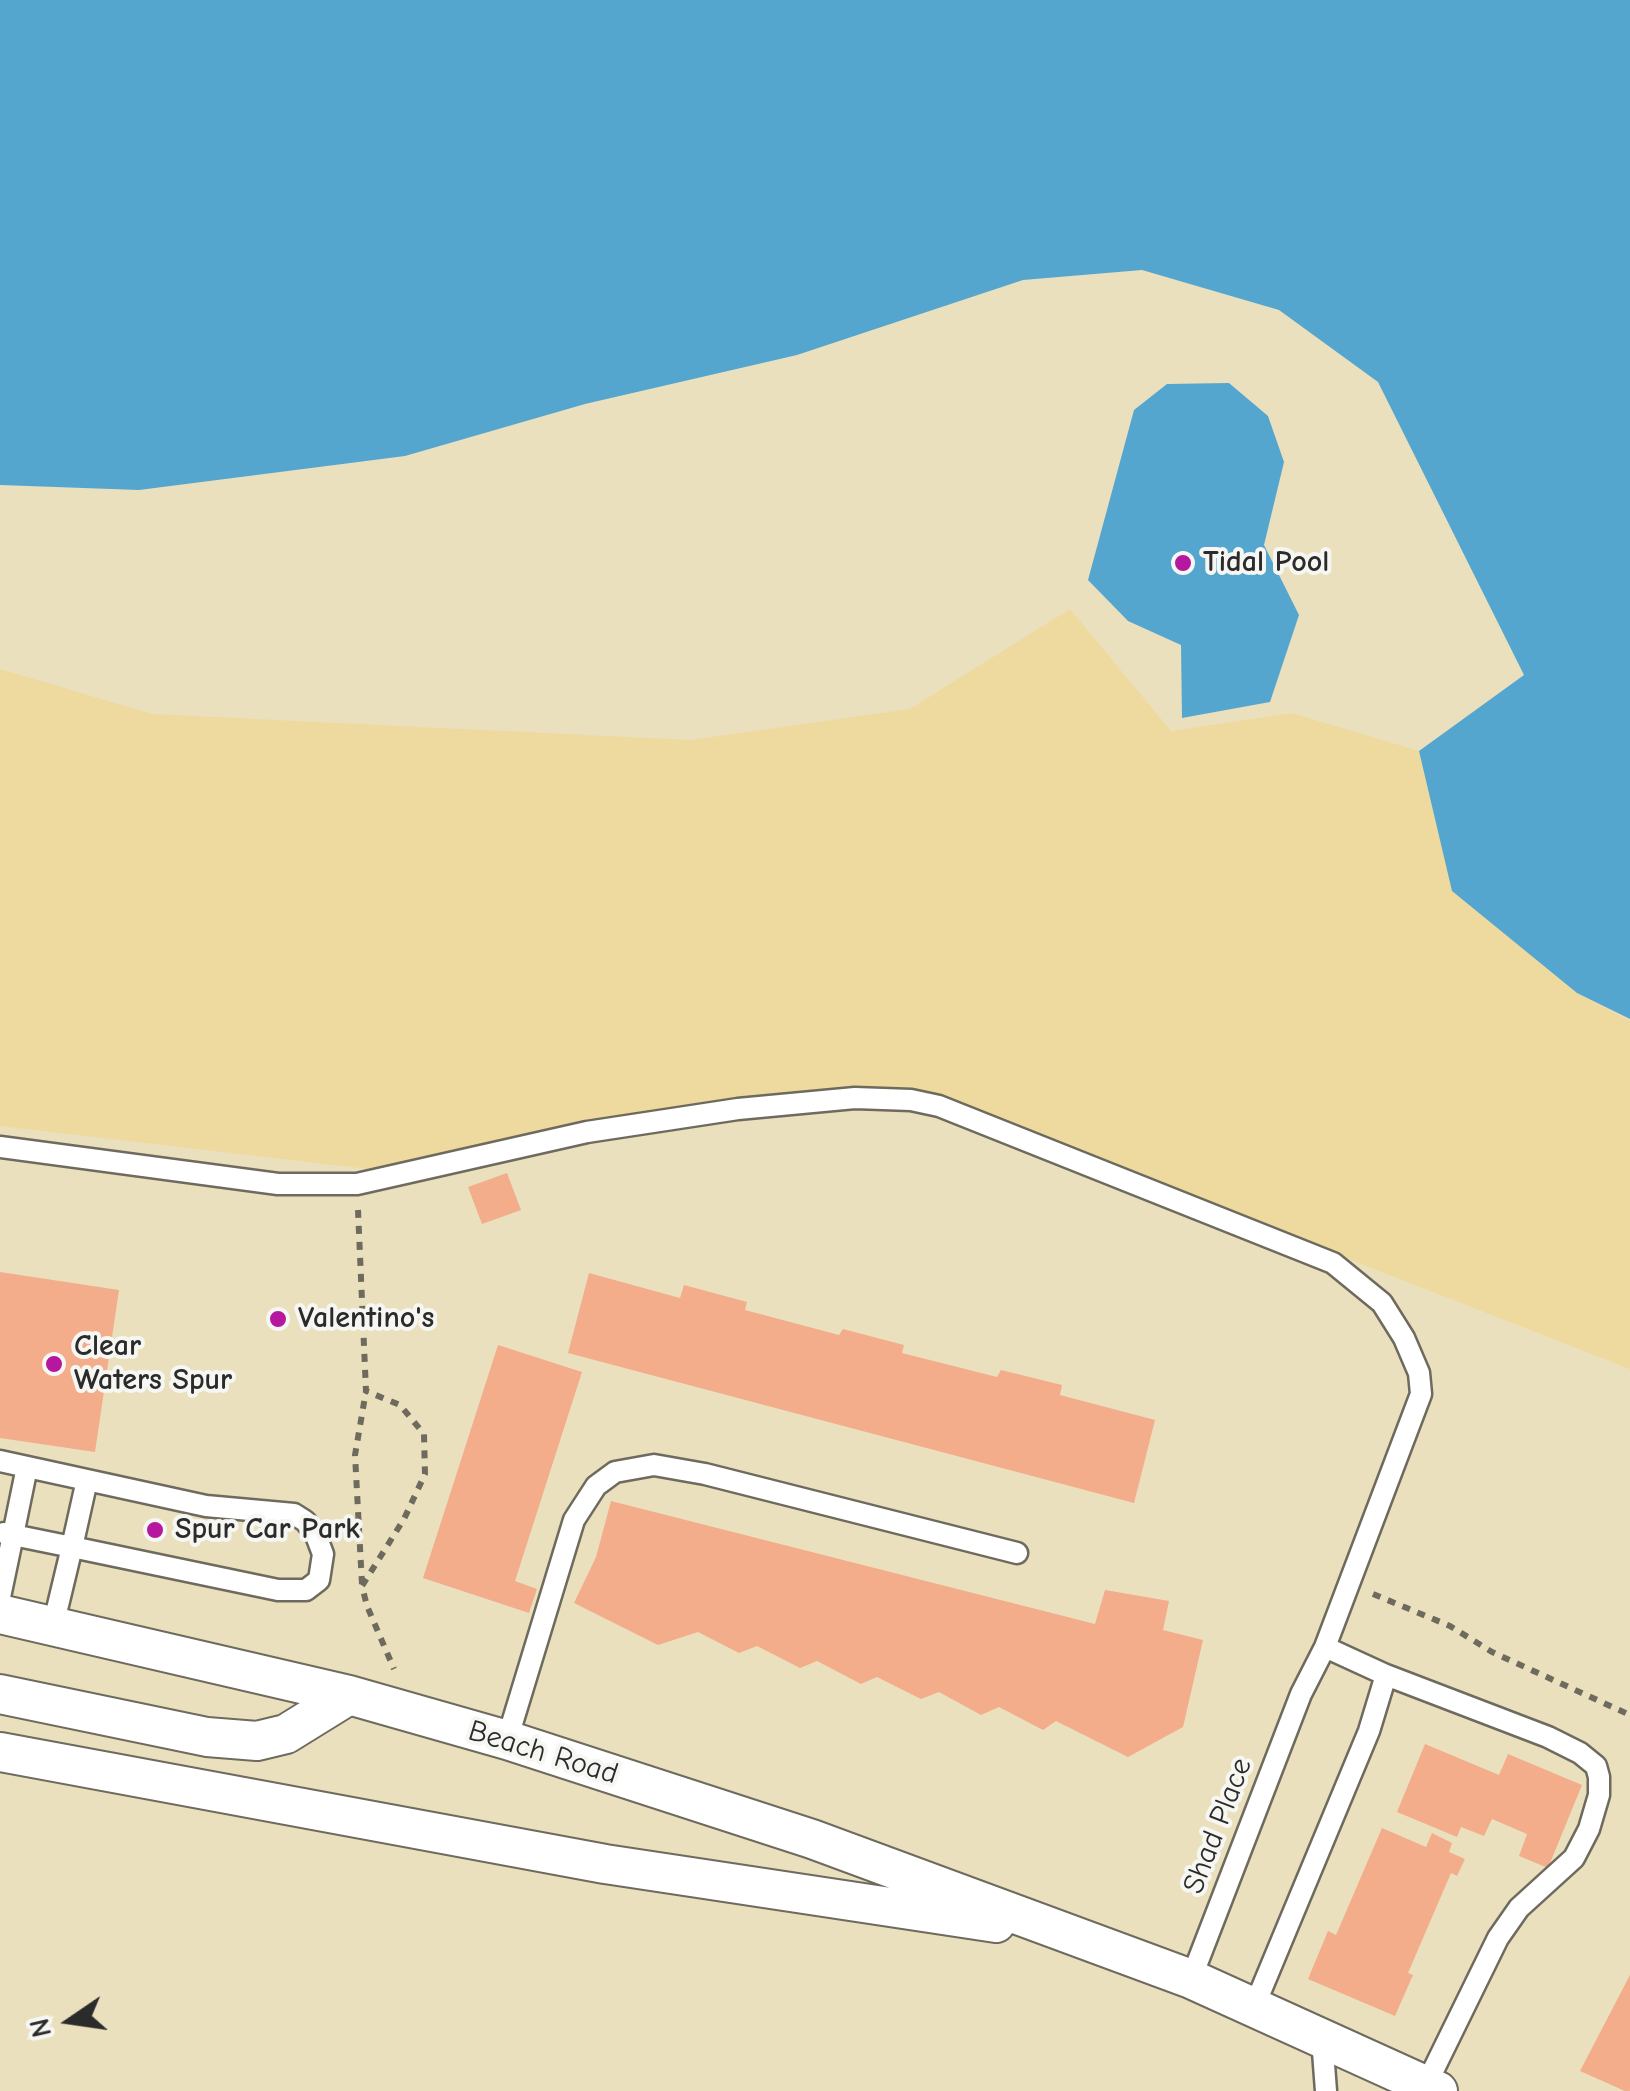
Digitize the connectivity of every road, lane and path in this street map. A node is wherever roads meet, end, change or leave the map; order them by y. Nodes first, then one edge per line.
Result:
1 (0, 1147) edge
2 (357, 1184) junction
3 (366, 1391) junction
4 (0, 1461) edge
5 (27, 1467) junction
6 (87, 1480) junction
7 (7, 1534) edge
8 (72, 1548) junction
9 (1017, 1553) dead end
10 (1349, 1584) junction
11 (362, 1586) junction
12 (0, 1598) edge
13 (0, 1614) edge
14 (53, 1626) junction
15 (1325, 1647) junction
16 (411, 1674) dead end
17 (1386, 1675) junction
18 (0, 1694) edge
19 (349, 1694) junction
20 (1630, 1714) edge
21 (507, 1740) junction
22 (0, 1752) edge
23 (812, 1839) junction
24 (796, 1894) junction
25 (1073, 1934) junction
26 (1190, 1978) junction
27 (1254, 2007) junction
28 (1322, 2038) junction
29 (1432, 2088) edge
30 (1326, 2091) edge

1 - 2 lane, Shad Place
2 - 3 path
2 - 10 lane, Shad Place
3 - 11 path
3 - 11 path
4 - 5 lane
5 - 6 lane
5 - 7 lane
6 - 8 lane
6 - 8 lane
7 - 8 lane
7 - 12 lane
8 - 14 lane
9 - 21 lane
10 - 15 lane, Shad Place
10 - 20 path
11 - 16 path
13 - 14 street, Beach Road
14 - 19 street, Beach Road
15 - 17 lane
15 - 26 lane, Shad Place
17 - 27 lane
17 - 29 lane
18 - 19 street
19 - 21 street, Beach Road
21 - 23 street, Beach Road
22 - 24 street, Beach Road
23 - 24 street
23 - 25 street, Beach Road
24 - 25 street, Beach Road
25 - 26 street, Beach Road
26 - 27 street, Beach Road
27 - 28 street, Beach Road
28 - 29 street, Beach Road
28 - 30 lane

